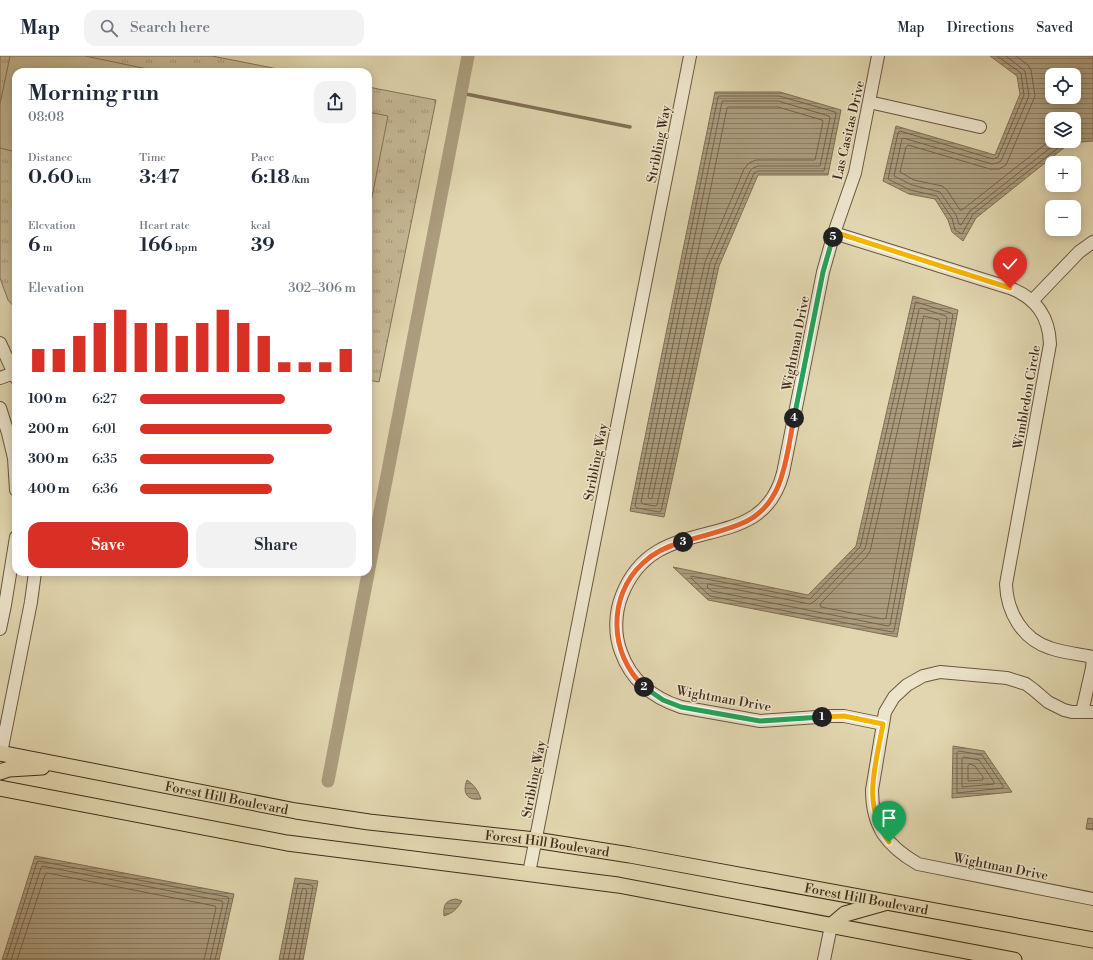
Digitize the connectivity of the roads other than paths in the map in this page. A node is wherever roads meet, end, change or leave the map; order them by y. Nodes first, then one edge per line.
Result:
1 (690, 56) edge
2 (878, 56) edge
3 (869, 102) junction
4 (980, 127) dead end
5 (834, 232) junction
6 (1093, 242) edge
7 (1032, 300) junction
8 (0, 343) edge
9 (12, 369) edge
10 (12, 376) edge
11 (0, 378) edge
12 (0, 408) edge
13 (12, 449) edge
14 (12, 562) edge
15 (34, 576) edge
16 (0, 629) edge
17 (1093, 657) edge
18 (1088, 712) edge
19 (883, 724) junction
20 (0, 753) edge
21 (73, 768) junction
22 (0, 772) edge
23 (0, 788) edge
24 (535, 840) junction
25 (530, 873) junction
26 (1093, 899) edge
27 (886, 902) junction
28 (831, 926) junction
29 (1093, 940) edge
30 (824, 960) edge
31 (1014, 960) edge

1 - 24 street, Stribling Way
2 - 3 street, Las Casitas Drive
3 - 4 street
3 - 5 street, Las Casitas Drive
5 - 7 street, Wimbledon Circle
5 - 19 street, Wightman Drive
6 - 7 street
7 - 17 street, Wimbledon Circle
8 - 9 street
10 - 11 street
12 - 13 street
14 - 16 street
15 - 20 street
17 - 18 street, Wimbledon Circle
18 - 19 street, Wightman Drive
19 - 26 street, Wightman Drive
20 - 21 main road, Forest Hill Boulevard
21 - 22 main road
21 - 24 main road, Forest Hill Boulevard
23 - 25 main road
24 - 25 street, Stribling Way
24 - 27 main road, Forest Hill Boulevard
25 - 28 main road
27 - 28 main road
27 - 29 main road, Forest Hill Boulevard
28 - 30 street
28 - 31 main road

